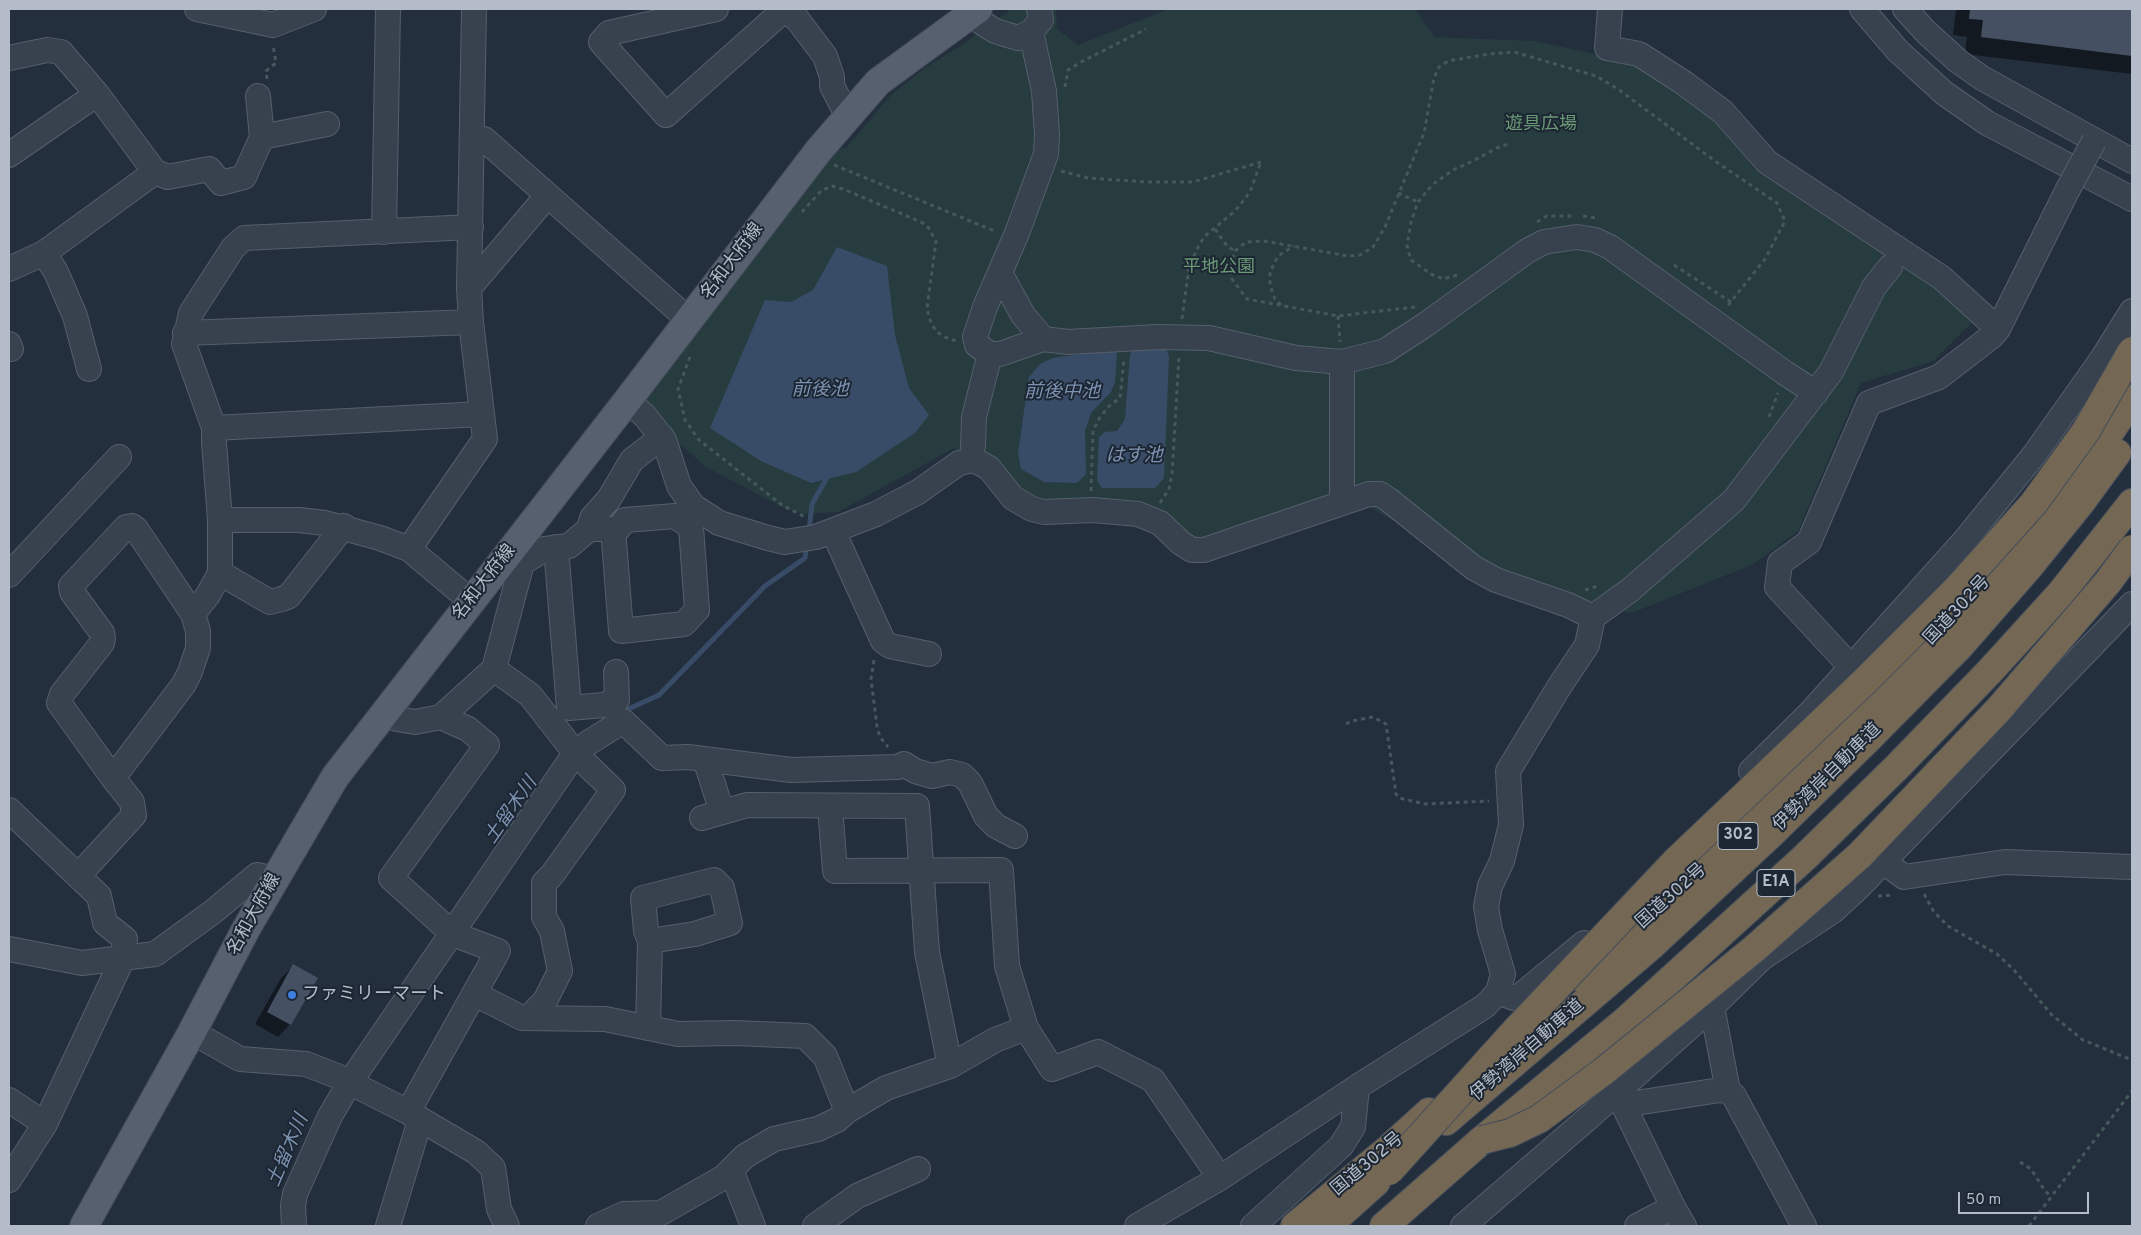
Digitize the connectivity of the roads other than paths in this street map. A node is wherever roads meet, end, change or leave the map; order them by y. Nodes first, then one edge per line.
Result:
1 (198, 9) edge
2 (314, 9) edge
3 (388, 9) edge
4 (474, 9) edge
5 (716, 9) edge
6 (783, 9) edge
7 (1040, 9) edge
8 (1610, 9) edge
9 (1862, 9) edge
10 (1905, 9) edge
11 (974, 12) edge
12 (1030, 32) junction
13 (9, 58) edge
14 (97, 94) junction
15 (258, 96) dead end
16 (848, 117) junction
17 (327, 124) dead end
18 (262, 137) junction
19 (472, 137) junction
20 (2094, 141) junction
21 (9, 155) edge
22 (2132, 161) edge
23 (155, 172) junction
24 (547, 196) junction
25 (2132, 199) edge
26 (471, 227) junction
27 (384, 232) junction
28 (44, 253) junction
29 (1890, 267) dead end
30 (9, 269) edge
31 (1000, 274) junction
32 (469, 288) junction
33 (2132, 311) edge
34 (689, 320) junction
35 (471, 322) junction
36 (1998, 329) junction
37 (185, 333) junction
38 (1043, 339) junction
39 (984, 350) junction
40 (2132, 351) edge
41 (1342, 362) junction
42 (89, 369) dead end
43 (1816, 393) junction
44 (2132, 398) edge
45 (628, 401) junction
46 (482, 414) junction
47 (214, 428) junction
48 (2132, 432) edge
49 (662, 437) junction
50 (973, 446) dead end
51 (119, 457) dead end
52 (1342, 492) dead end
53 (2132, 503) edge
54 (2132, 510) edge
55 (220, 520) junction
56 (344, 526) junction
57 (589, 529) junction
58 (613, 529) junction
59 (814, 531) junction
60 (556, 547) junction
61 (409, 549) junction
62 (2132, 549) edge
63 (220, 572) junction
64 (9, 575) edge
65 (471, 601) junction
66 (2132, 604) edge
67 (193, 614) junction
68 (1593, 617) junction
69 (929, 654) dead end
70 (1850, 667) junction
71 (494, 669) junction
72 (616, 672) dead end
73 (387, 712) junction
74 (441, 717) junction
75 (576, 754) junction
76 (706, 759) junction
77 (113, 778) junction
78 (830, 806) junction
79 (9, 810) edge
80 (1015, 836) dead end
81 (1884, 862) junction
82 (2132, 867) edge
83 (922, 870) junction
84 (79, 875) junction
85 (274, 879) junction
86 (448, 930) junction
87 (650, 941) dead end
88 (9, 949) edge
89 (123, 958) junction
90 (1498, 992) junction
91 (475, 994) junction
92 (1712, 1007) junction
93 (534, 1018) junction
94 (648, 1028) junction
95 (1026, 1028) junction
96 (192, 1032) junction
97 (950, 1066) junction
98 (344, 1080) junction
99 (1356, 1087) junction
100 (1728, 1091) junction
101 (1620, 1099) junction
102 (9, 1100) edge
103 (848, 1111) junction
104 (414, 1116) junction
105 (45, 1124) junction
106 (1482, 1140) junction
107 (918, 1169) dead end
108 (731, 1170) junction
109 (1389, 1171) junction
110 (1220, 1178) junction
111 (9, 1180) edge
112 (1679, 1216) edge
113 (84, 1226) edge
114 (294, 1226) edge
115 (388, 1226) edge
116 (507, 1226) edge
117 (598, 1226) edge
118 (753, 1226) edge
119 (815, 1226) edge
120 (1137, 1226) edge
121 (1253, 1226) edge
122 (1295, 1226) edge
123 (1327, 1226) edge
124 (1384, 1226) edge
125 (1396, 1226) edge
126 (1463, 1226) edge
127 (1637, 1226) edge
128 (1804, 1226) edge

1 - 2 street
3 - 27 street
4 - 19 street
5 - 6 street
6 - 16 street
7 - 12 street
8 - 36 street
9 - 25 street
10 - 20 street
11 - 12 street
11 - 16 main road, 名和大府線
12 - 31 street
13 - 14 street
14 - 21 street
14 - 23 street
15 - 18 street
16 - 34 main road, 名和大府線
17 - 18 street
18 - 23 street
19 - 24 street
19 - 26 street
20 - 22 street
20 - 36 street, bridge
23 - 28 street
24 - 32 street
24 - 34 street
26 - 27 street
26 - 32 street
27 - 37 street
28 - 30 street
28 - 42 street
29 - 43 street
31 - 38 street
31 - 39 street
32 - 35 street
33 - 70 street
34 - 45 main road, 名和大府線
35 - 37 street
35 - 46 street
36 - 70 street
37 - 47 street
38 - 39 street
38 - 41 street
39 - 50 street
40 - 109 highway, bridge
41 - 43 street
41 - 52 street
43 - 68 street
44 - 122 highway, 国道302号 / 302
45 - 49 street
45 - 65 main road, 名和大府線
46 - 47 street
46 - 61 street
47 - 55 street
48 - 109 highway, 伊勢湾岸自動車道 / E1A, bridge
49 - 57 street
49 - 59 street
51 - 64 street
53 - 106 highway, E1A
54 - 125 highway
55 - 56 street
55 - 63 street
56 - 61 street
56 - 63 street
57 - 58 street
57 - 60 street
58 - 58 street
59 - 68 street
59 - 69 street
60 - 71 street
60 - 72 street
61 - 65 street
62 - 106 highway, bridge
63 - 67 street
65 - 73 main road, 名和大府線
66 - 81 street
67 - 77 street
67 - 77 street
68 - 90 street
70 - 90 street
71 - 74 street
71 - 75 street
73 - 74 street
73 - 85 main road, 名和大府線
74 - 86 street
75 - 76 street
75 - 86 street
75 - 93 street
76 - 78 street
76 - 80 street
77 - 84 street
78 - 83 street
78 - 83 street
79 - 84 street
81 - 82 street
81 - 92 street
83 - 95 street
83 - 97 street
84 - 89 street
85 - 89 street
85 - 96 main road, 名和大府線
86 - 91 street
86 - 98 street
87 - 94 street
88 - 89 street
89 - 105 street
90 - 99 street
91 - 93 street
91 - 104 street
92 - 100 street
92 - 101 street
93 - 94 street
94 - 103 street
95 - 97 street
95 - 110 street
96 - 98 street
96 - 113 main road, 名和大府線
97 - 103 street
98 - 104 street
98 - 114 street
99 - 110 street
99 - 121 street
100 - 101 street
100 - 128 street
101 - 112 street
101 - 126 street
102 - 105 street
103 - 108 street
104 - 115 street
104 - 116 street
105 - 111 street
106 - 124 highway, E1A
107 - 119 street
108 - 117 street
108 - 118 street
109 - 123 highway, 伊勢湾岸自動車道 / E1A
110 - 120 street
112 - 127 street

